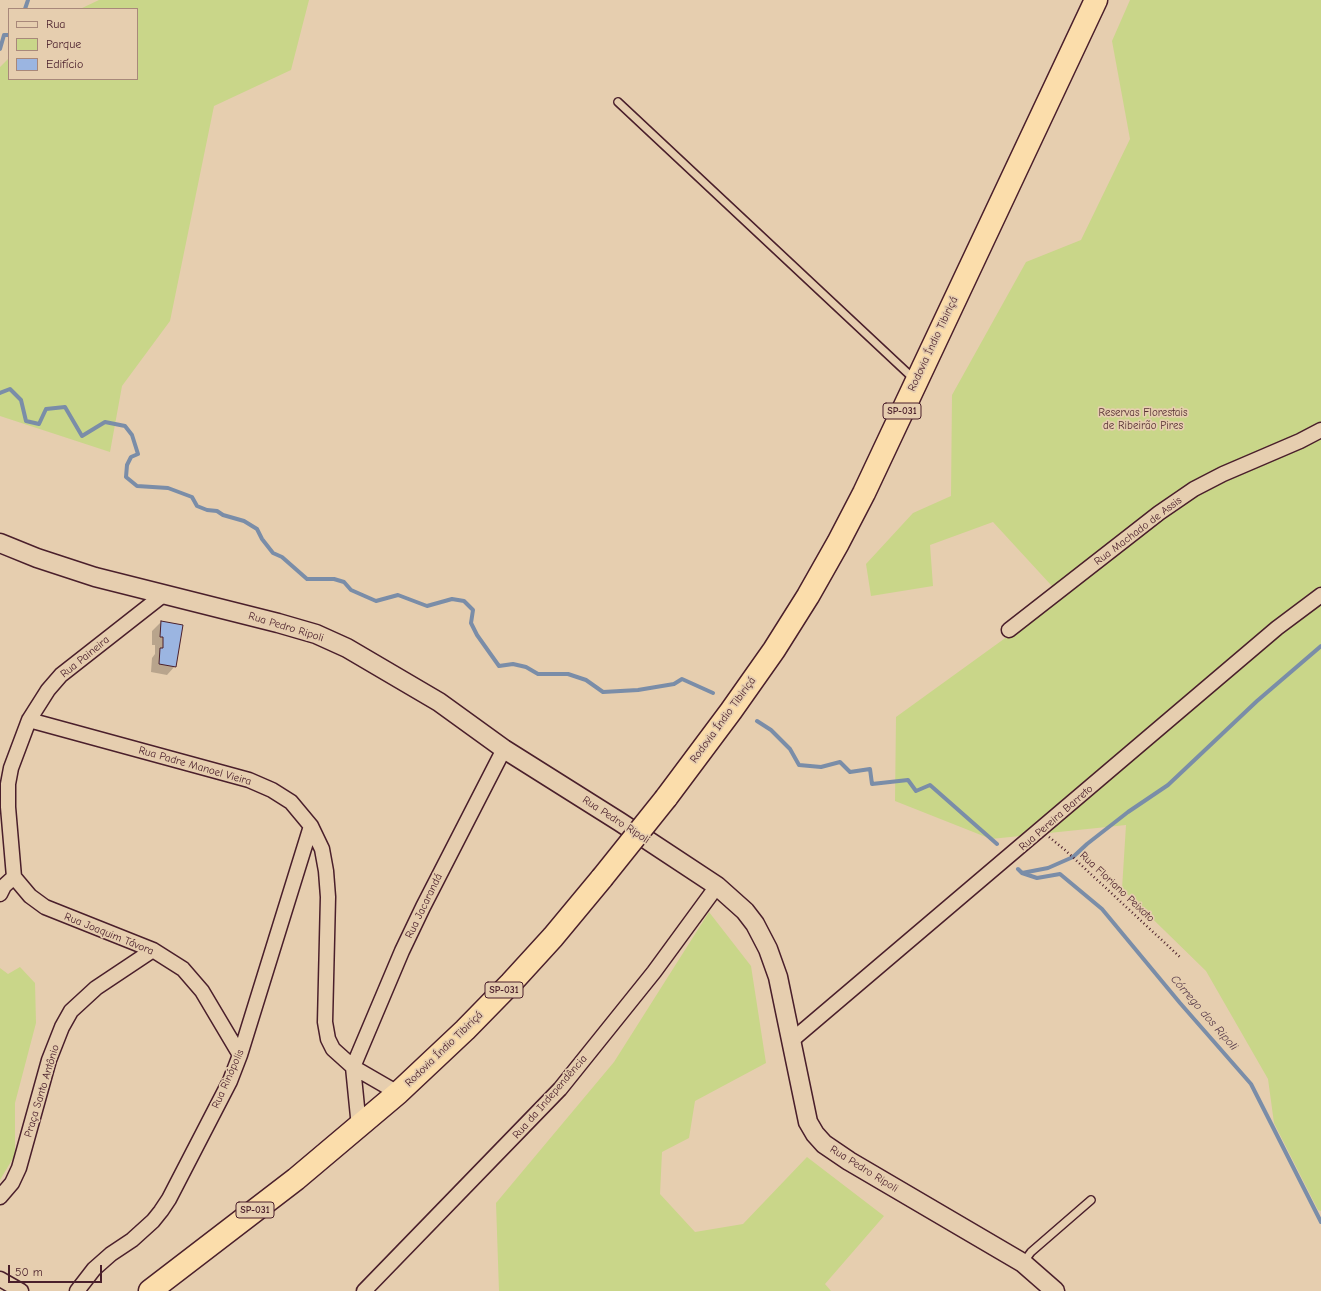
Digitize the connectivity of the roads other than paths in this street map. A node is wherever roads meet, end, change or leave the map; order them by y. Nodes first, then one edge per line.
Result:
1 (1096, 0) edge
2 (618, 102) dead end
3 (916, 380) junction
4 (1321, 430) edge
5 (0, 543) edge
6 (163, 595) junction
7 (1321, 595) edge
8 (1009, 630) dead end
9 (29, 720) junction
10 (504, 748) junction
11 (310, 826) junction
12 (14, 877) junction
13 (717, 886) junction
14 (0, 894) edge
15 (153, 950) junction
16 (790, 1041) junction
17 (240, 1055) junction
18 (353, 1067) junction
19 (398, 1093) junction
20 (359, 1127) junction
21 (0, 1197) edge
22 (1091, 1200) dead end
23 (1022, 1263) junction
24 (3, 1280) edge
25 (21, 1291) edge
26 (77, 1291) edge
27 (150, 1291) edge
28 (364, 1291) edge
29 (1055, 1291) edge

1 - 3 highway, Rodovia Índio Tibiriçá / SP-031
2 - 3 lane
3 - 19 highway, Rodovia Índio Tibiriçá / SP-031, bridge
4 - 8 street, Rua Machado de Assis
5 - 6 street, Rua Pedro Ripoli
6 - 9 street, Rua Paineira
6 - 10 street, Rua Pedro Ripoli
7 - 16 street, Rua Pereira Barreto
9 - 11 street, Rua Padre Manoel Vieira
9 - 12 street, Rua Paineira
10 - 13 street, Rua Pedro Ripoli
10 - 18 street, Rua Jacarandá
11 - 17 street, Rua Rinópolis
11 - 18 street, Rua Padre Manoel Vieira
12 - 14 street
12 - 15 street, Rua Joaquim Távora
13 - 16 street, Rua Pedro Ripoli
13 - 28 street, Rua da Independência
15 - 17 street, Rua Joaquim Távora
15 - 21 street, Praça Santo Antônio
16 - 23 street, Rua Pedro Ripoli
17 - 26 street, Rua Rinópolis
18 - 19 street, Rua Padre Manoel Vieira
18 - 20 street
19 - 20 highway, Rodovia Índio Tibiriçá / SP-031
20 - 27 highway, Rodovia Índio Tibiriçá / SP-031
22 - 23 lane
23 - 29 street, Rua Pedro Ripoli
24 - 25 street

